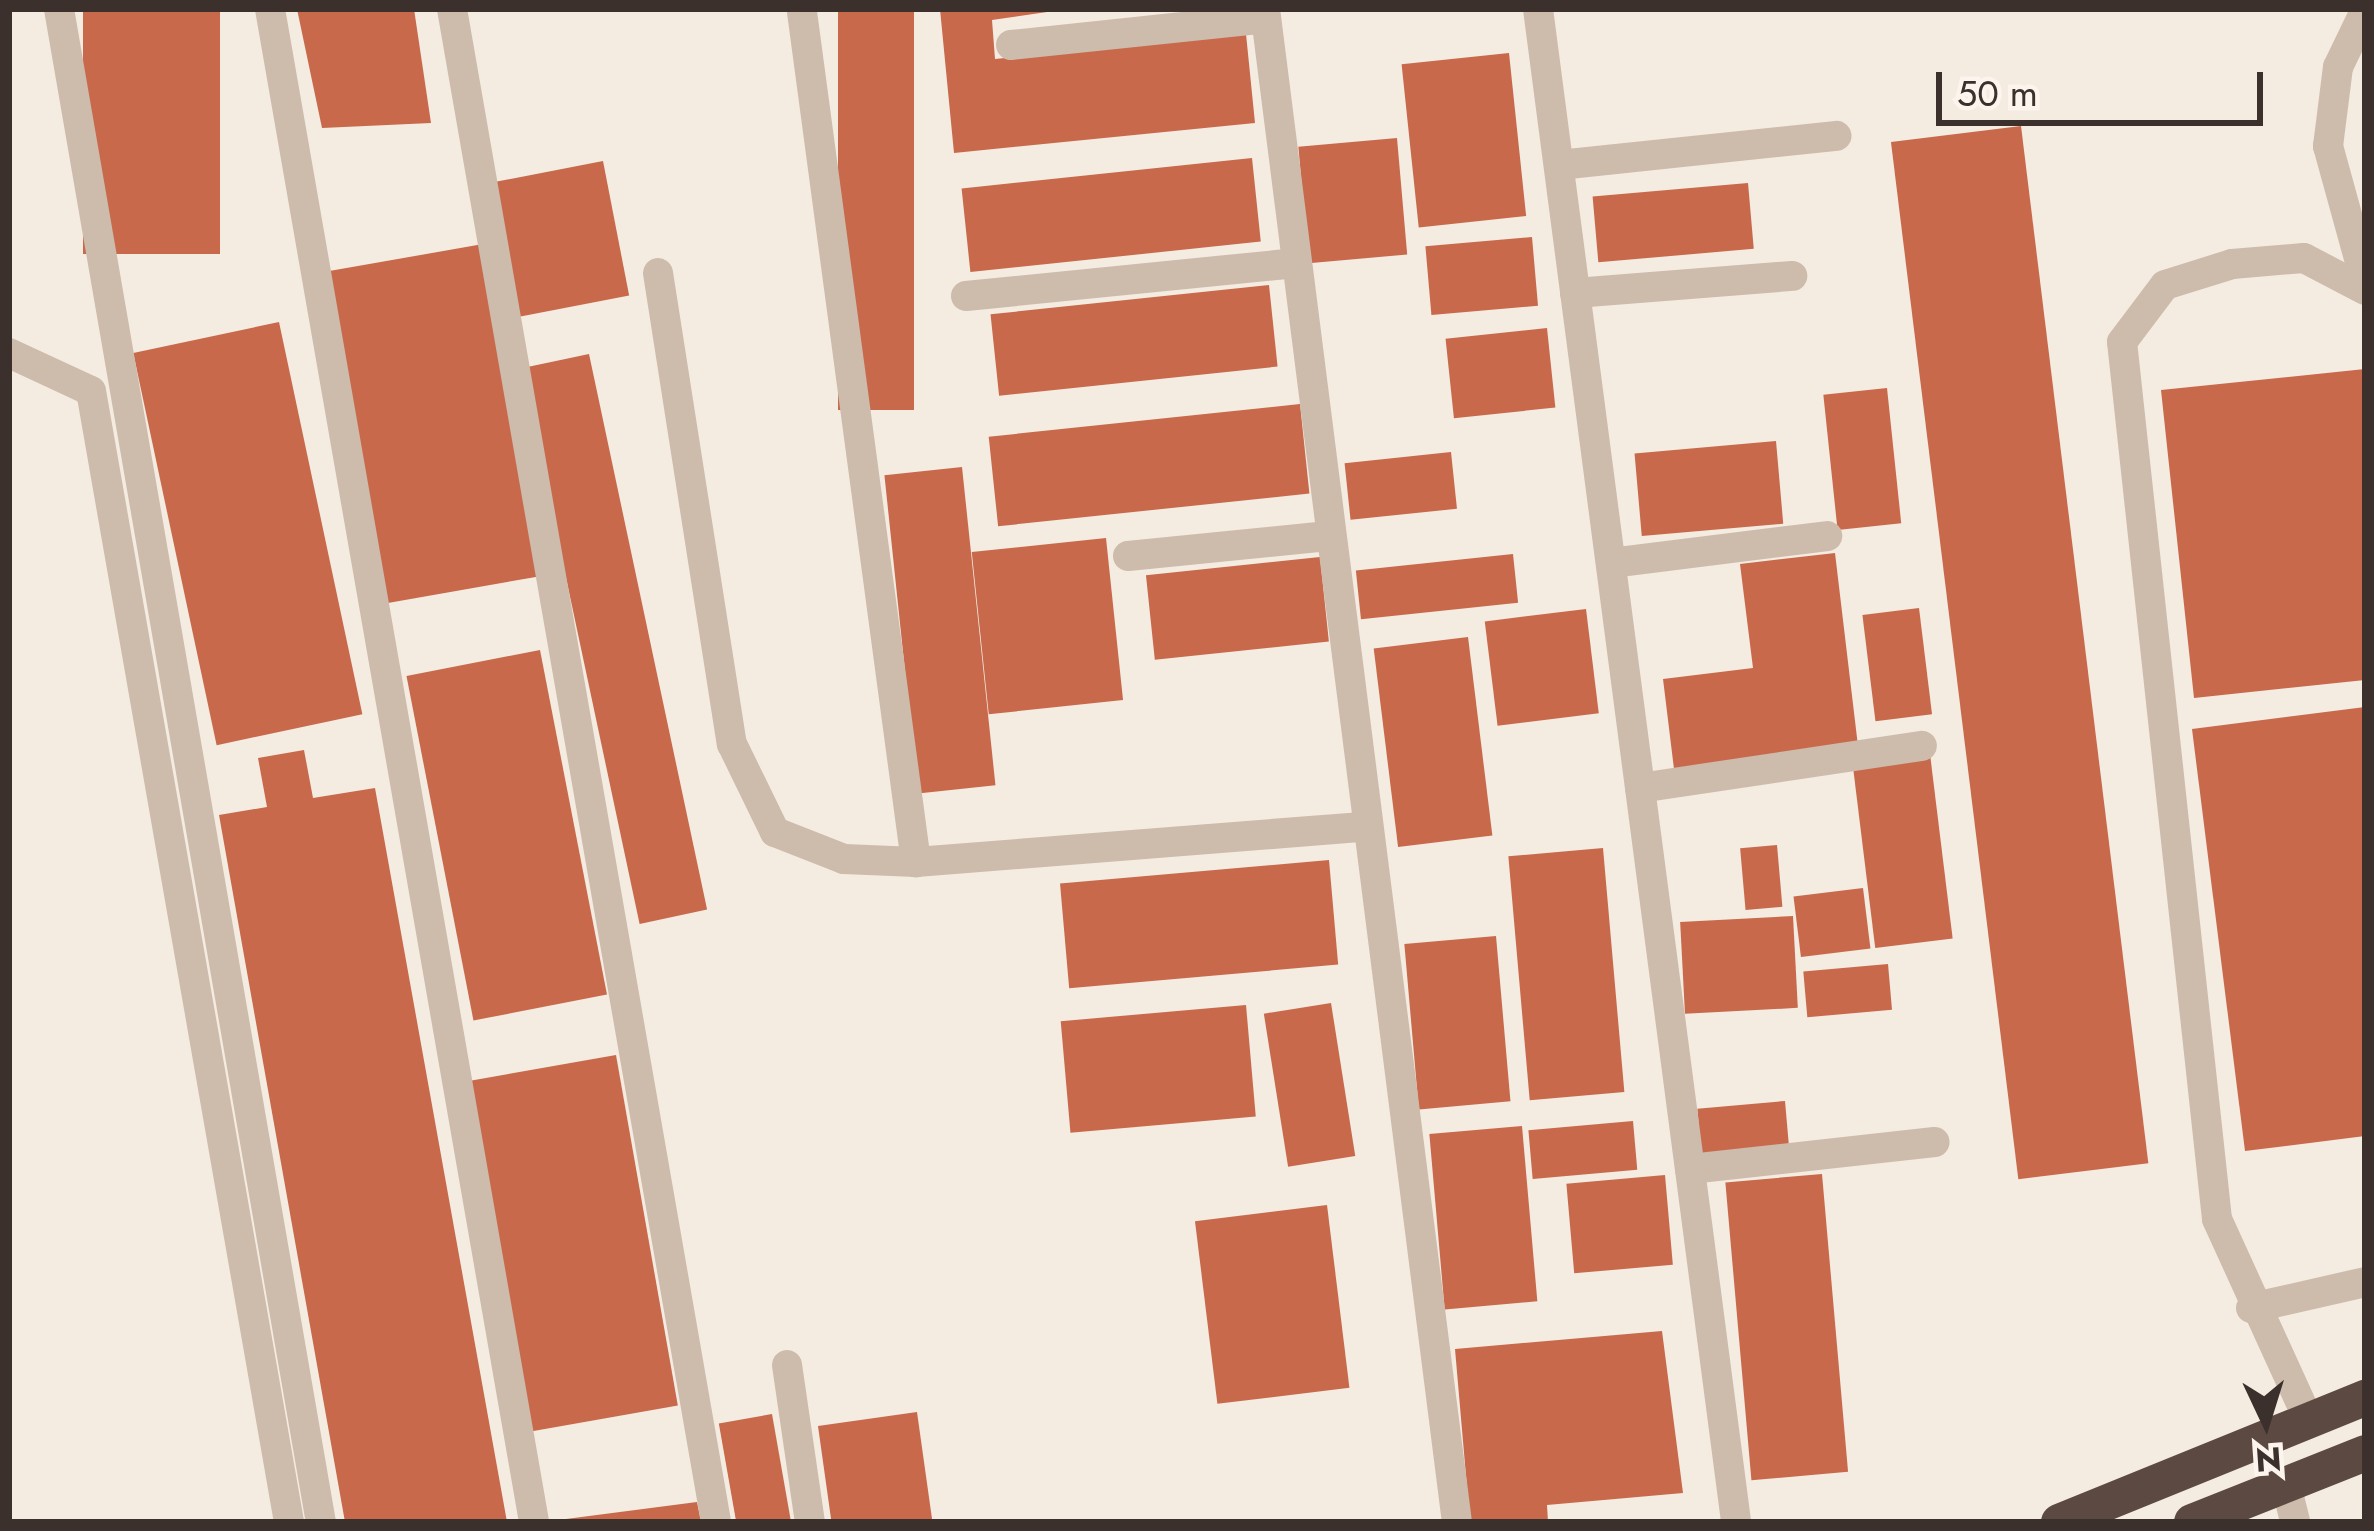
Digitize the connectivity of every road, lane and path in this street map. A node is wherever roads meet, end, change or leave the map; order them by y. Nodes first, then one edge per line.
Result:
1 (59, 9) edge
2 (270, 9) edge
3 (452, 9) edge
4 (1538, 9) edge
5 (2365, 11) edge
6 (802, 12) dead end
7 (1265, 14) edge
8 (1011, 45) dead end
9 (1836, 136) dead end
10 (1559, 165) junction
11 (1296, 263) junction
12 (658, 273) dead end
13 (1792, 276) dead end
14 (2365, 280) edge
15 (2365, 290) edge
16 (1575, 293) junction
17 (966, 296) dead end
18 (9, 353) edge
19 (1328, 536) junction
20 (1827, 536) dead end
21 (1128, 556) dead end
22 (1611, 563) junction
23 (1922, 746) dead end
24 (1640, 788) junction
25 (1364, 827) junction
26 (916, 862) junction
27 (1935, 1142) dead end
28 (1690, 1169) junction
29 (2365, 1282) edge
30 (2251, 1308) junction
31 (787, 1365) dead end
32 (2365, 1398) edge
33 (2308, 1420) junction
34 (2365, 1453) edge
35 (2286, 1485) junction
36 (290, 1522) edge
37 (321, 1522) edge
38 (534, 1522) edge
39 (716, 1522) edge
40 (810, 1522) edge
41 (1457, 1522) edge
42 (1736, 1522) edge
43 (2059, 1522) edge
44 (2192, 1522) edge
45 (2295, 1522) edge

1 - 37 street
2 - 38 street
3 - 39 street
4 - 10 street
5 - 14 street
6 - 26 street
7 - 8 street
7 - 11 street
9 - 10 street
10 - 16 street
11 - 17 street
11 - 19 street
12 - 26 street
13 - 16 street
15 - 30 street
16 - 22 street
18 - 36 street
19 - 21 street
19 - 25 street
20 - 22 street
22 - 24 street
23 - 24 street
24 - 28 street
25 - 26 street
25 - 41 street
27 - 28 street
28 - 42 street
29 - 30 street
30 - 33 street
31 - 40 street
32 - 33 highway
33 - 43 highway
34 - 35 highway
35 - 44 highway
35 - 45 street

